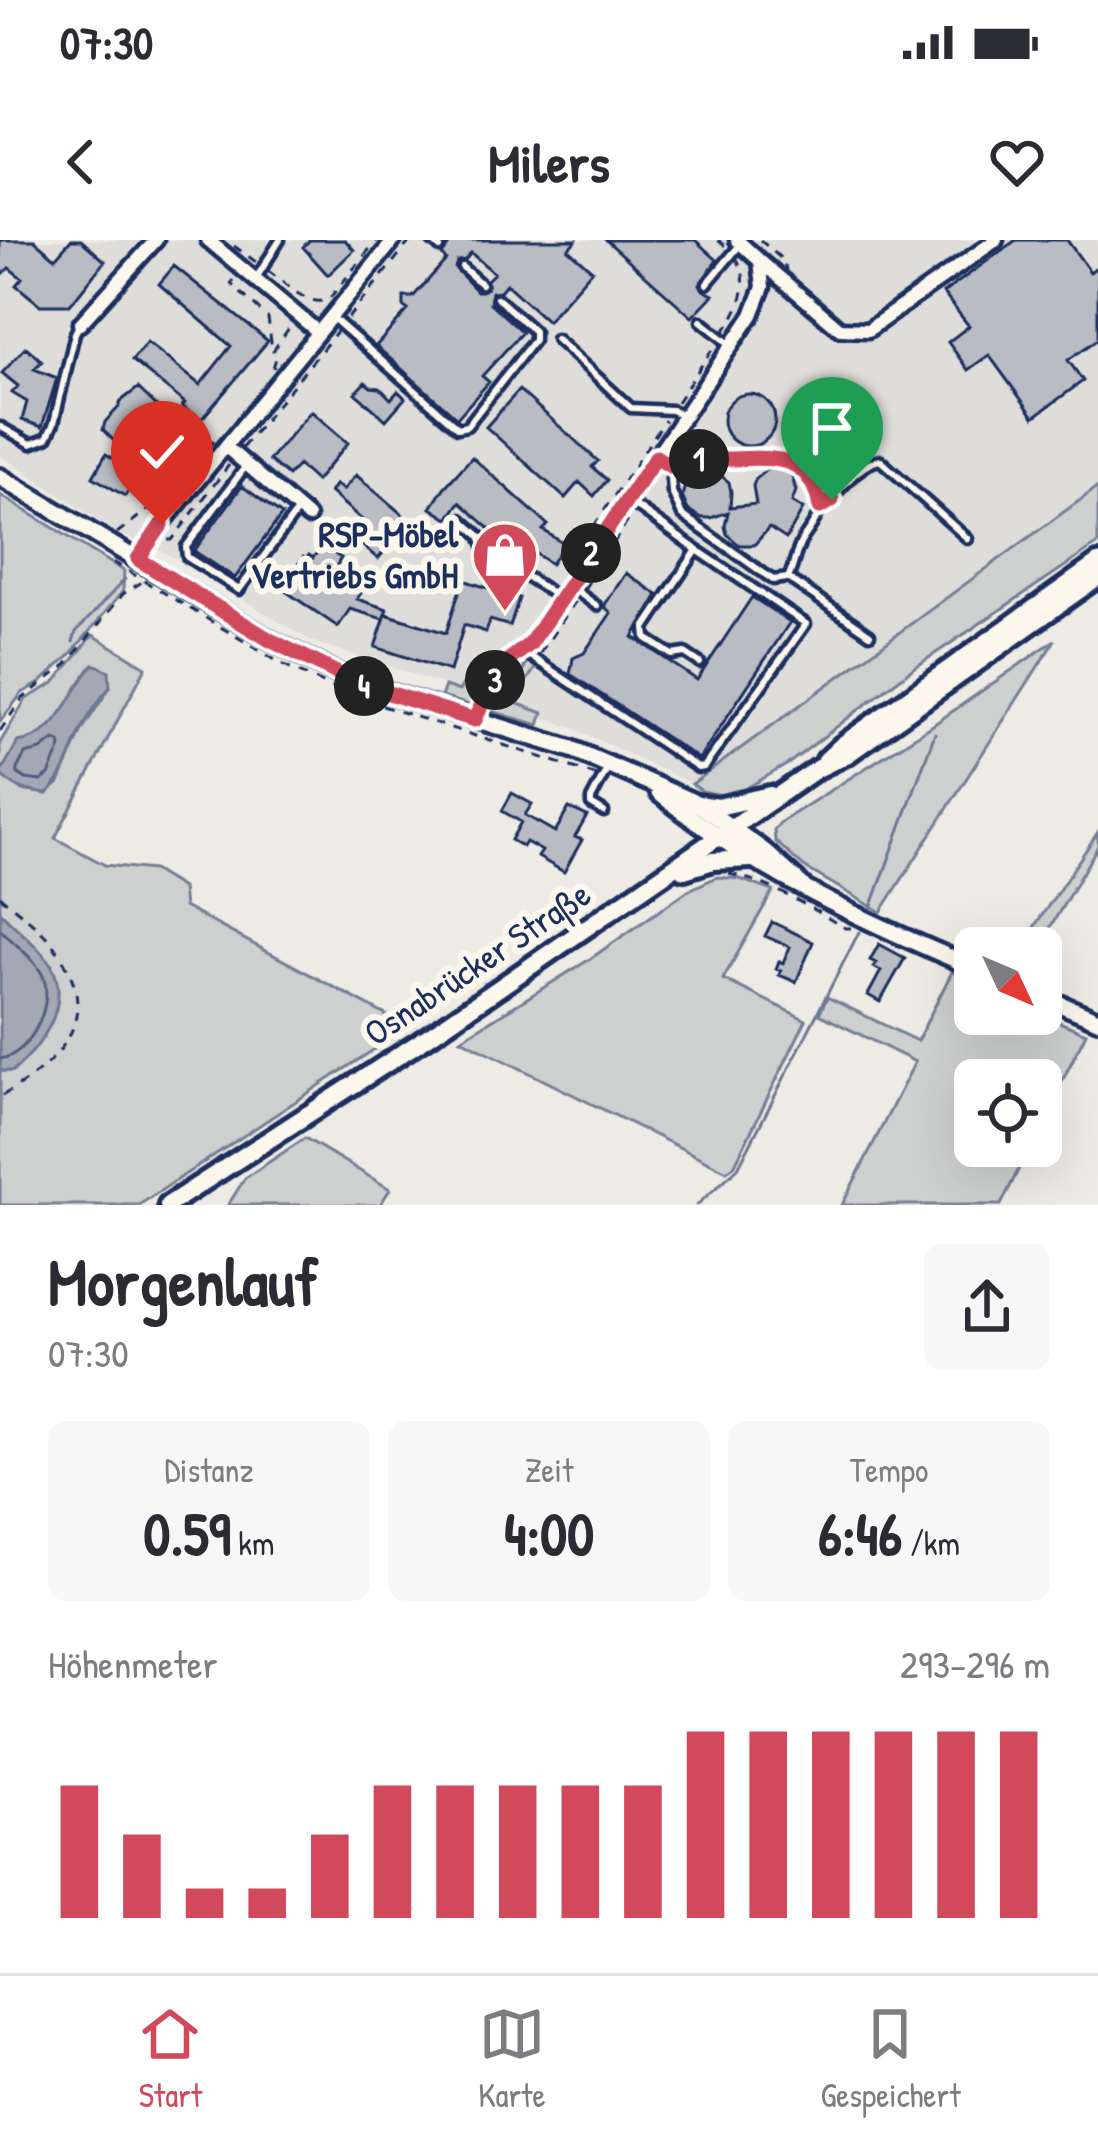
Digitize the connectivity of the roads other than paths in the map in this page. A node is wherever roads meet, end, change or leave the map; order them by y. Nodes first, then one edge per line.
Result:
1 (156, 240) edge
2 (208, 240) edge
3 (280, 240) edge
4 (394, 240) edge
5 (431, 240) edge
6 (996, 240) edge
7 (737, 246) edge
8 (440, 248) dead end
9 (760, 260) junction
10 (462, 268) dead end
11 (259, 273) junction
12 (481, 284) dead end
13 (706, 284) dead end
14 (496, 298) dead end
15 (336, 321) junction
16 (700, 321) dead end
17 (80, 324) joint
18 (318, 332) junction
19 (556, 339) dead end
20 (726, 342) junction
21 (678, 413) junction
22 (1, 427) edge
23 (231, 452) junction
24 (656, 457) junction
25 (670, 466) junction
26 (0, 477) edge
27 (627, 500) junction
28 (820, 507) junction
29 (303, 514) joint
30 (461, 519) dead end
31 (968, 539) dead end
32 (697, 550) junction
33 (1098, 563) edge
34 (145, 570) junction
35 (1098, 577) edge
36 (788, 578) junction
37 (569, 586) junction
38 (555, 596) junction
39 (597, 605) dead end
40 (870, 634) dead end
41 (521, 650) junction
42 (700, 663) dead end
43 (498, 668) road end
44 (817, 769) junction
45 (606, 771) junction
46 (788, 789) junction
47 (764, 806) junction
48 (695, 811) junction
49 (604, 812) dead end
50 (727, 832) junction
51 (757, 855) junction
52 (690, 858) junction
53 (666, 875) junction
54 (954, 959) edge
55 (1062, 1005) edge
56 (1098, 1020) edge
57 (168, 1205) edge

1 - 17 street
2 - 11 street
3 - 11 lane
4 - 15 street
5 - 8 lane
6 - 9 street
7 - 9 street
7 - 13 lane
9 - 20 street
10 - 12 lane
11 - 18 street
14 - 15 lane
15 - 18 street
16 - 20 lane
17 - 22 lane
18 - 23 street
19 - 21 lane
20 - 21 street
21 - 24 street
23 - 29 street
23 - 29 lane
23 - 34 street
24 - 25 lane
24 - 27 street
25 - 28 lane
25 - 36 lane
26 - 34 street
27 - 32 lane
27 - 37 street
28 - 31 lane
28 - 36 lane
30 - 38 lane
32 - 41 lane
32 - 42 lane
33 - 44 main road, Osnabrücker Straße
34 - 45 street
35 - 44 main road, Osnabrücker Straße
36 - 40 lane
37 - 38 street
37 - 39 lane
38 - 41 street
41 - 43 street
44 - 46 main road, Osnabrücker Straße
45 - 48 street
45 - 49 lane
46 - 47 main road, Osnabrücker Straße
46 - 48 main road
47 - 50 main road, Osnabrücker Straße
47 - 51 street
48 - 50 street
48 - 52 street
50 - 51 street
50 - 52 main road, Osnabrücker Straße
51 - 53 main road
51 - 54 street
52 - 53 main road, Osnabrücker Straße
53 - 57 main road, Osnabrücker Straße
55 - 56 street

